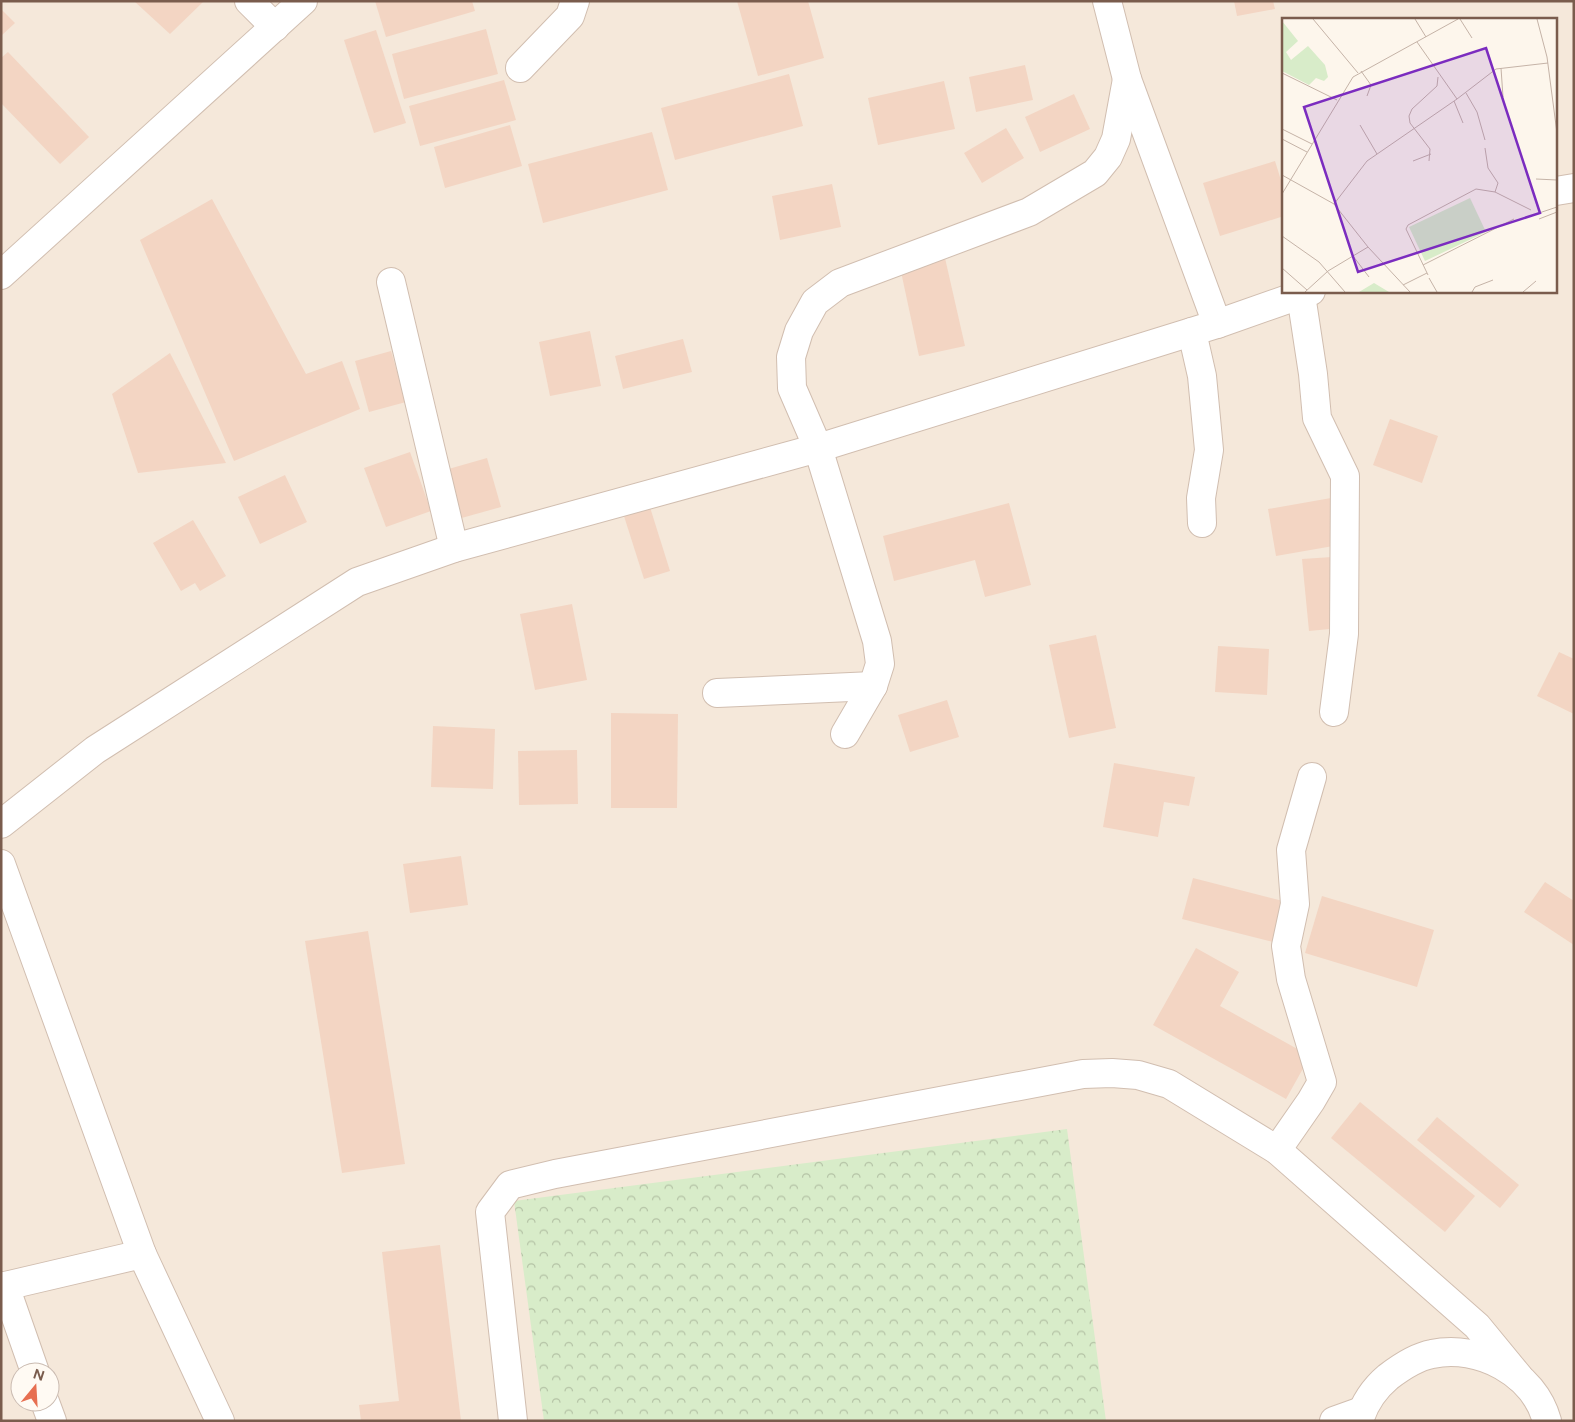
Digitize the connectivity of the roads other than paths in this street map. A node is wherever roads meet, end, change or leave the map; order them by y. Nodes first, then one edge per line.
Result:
1 (249, 1) edge
2 (303, 1) edge
3 (575, 1) edge
4 (1107, 1) edge
5 (274, 27) junction
6 (520, 68) dead end
7 (1127, 79) junction
8 (1574, 188) edge
9 (1558, 191) edge
10 (1, 276) edge
11 (391, 282) dead end
12 (1306, 293) edge
13 (1217, 324) junction
14 (1192, 332) junction
15 (818, 448) junction
16 (1202, 523) dead end
17 (454, 548) junction
18 (873, 686) junction
19 (717, 693) dead end
20 (1334, 712) dead end
21 (845, 734) dead end
22 (1312, 777) dead end
23 (1, 824) edge
24 (1, 864) edge
25 (1277, 1150) junction
26 (142, 1254) junction
27 (3, 1286) edge
28 (31, 1362) edge
29 (1519, 1377) junction
30 (1361, 1416) edge
31 (220, 1421) edge
32 (513, 1421) edge
33 (1334, 1421) edge
34 (1547, 1421) edge

1 - 5 street
2 - 5 street
3 - 6 street
4 - 7 street
5 - 10 street
7 - 13 street
7 - 15 street
8 - 9 street
11 - 17 street
12 - 13 street
12 - 20 street
13 - 14 street
14 - 15 street
14 - 16 street
15 - 17 street
15 - 18 street
17 - 23 street
18 - 19 street
18 - 21 street
22 - 25 street
24 - 26 street
25 - 29 street
25 - 32 street
26 - 27 street
26 - 31 street
27 - 28 street
29 - 30 street
29 - 34 street
30 - 33 street

